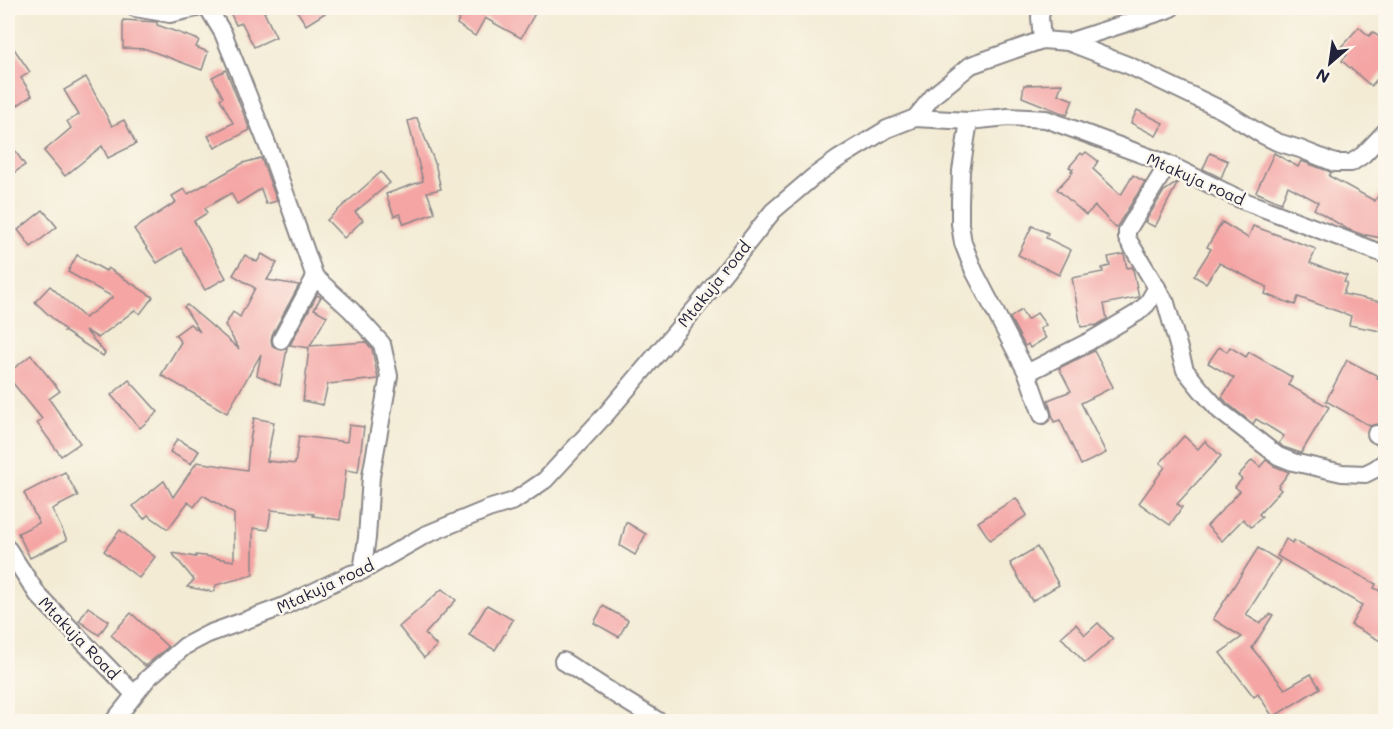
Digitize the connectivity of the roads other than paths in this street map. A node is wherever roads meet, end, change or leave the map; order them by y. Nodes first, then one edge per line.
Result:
1 (135, 8) edge
2 (196, 8) edge
3 (208, 8) edge
4 (1042, 8) edge
5 (1171, 8) edge
6 (1042, 40) junction
7 (1068, 42) junction
8 (915, 118) junction
9 (969, 121) junction
10 (1386, 131) edge
11 (1168, 164) junction
12 (1386, 255) edge
13 (315, 277) junction
14 (1157, 287) junction
15 (281, 340) dead end
16 (1027, 373) junction
17 (1042, 415) dead end
18 (1386, 461) edge
19 (8, 549) edge
20 (362, 571) junction
21 (563, 661) dead end
22 (134, 694) junction
23 (113, 722) edge
24 (660, 722) edge

1 - 2 street
3 - 13 street
4 - 6 street
5 - 7 street
6 - 7 street
6 - 8 street
7 - 10 street
8 - 9 street, Mtakuja road
8 - 20 street, Mtakuja road
9 - 11 street, Mtakuja road
9 - 16 street
11 - 12 street, Mtakuja road
11 - 14 street
13 - 15 street
13 - 20 street
14 - 16 street
14 - 18 street
16 - 17 street
19 - 22 street, Mtakuja Road
20 - 22 street, Mtakuja road
21 - 24 street
22 - 23 street, Mtakuja road

